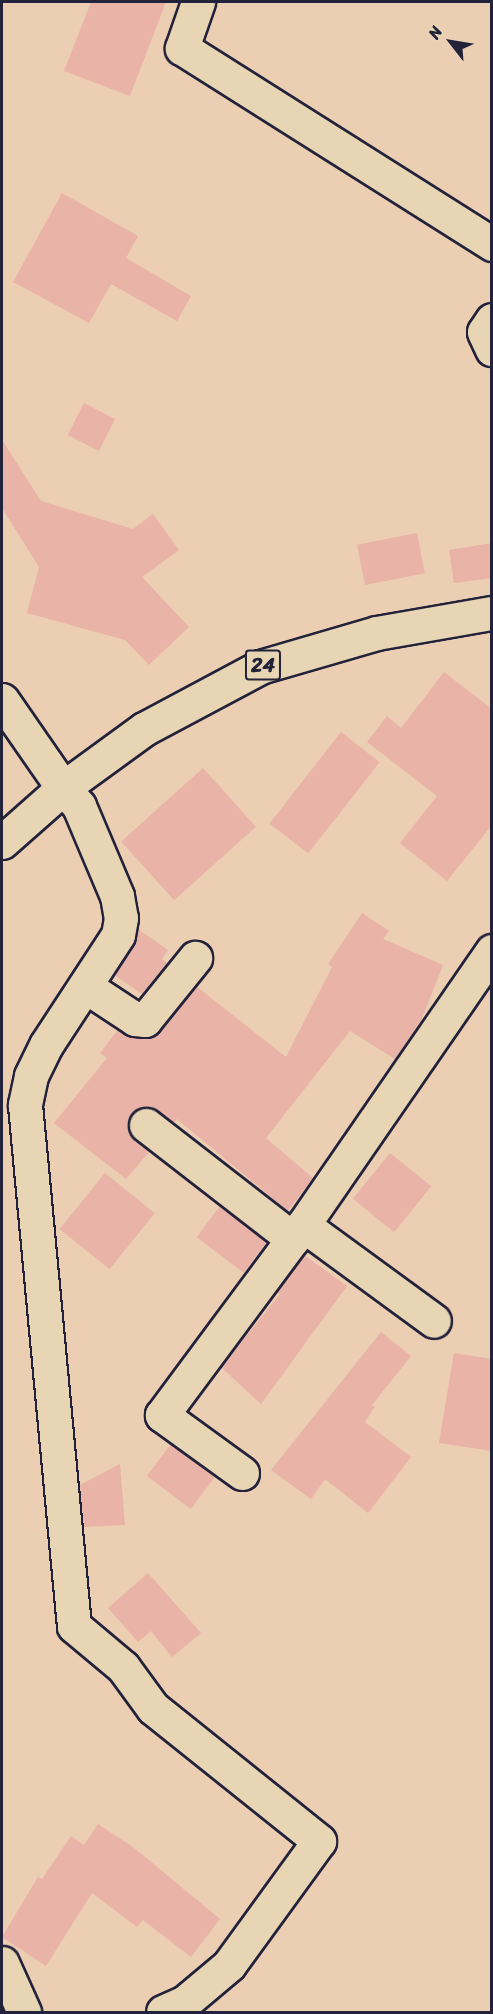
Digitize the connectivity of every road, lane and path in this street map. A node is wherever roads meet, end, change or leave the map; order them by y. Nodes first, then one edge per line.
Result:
1 (198, 2) edge
2 (492, 244) edge
3 (492, 320) edge
4 (492, 349) edge
5 (492, 613) edge
6 (2, 700) edge
7 (63, 788) junction
8 (2, 842) edge
9 (492, 951) edge
10 (195, 958) dead end
11 (86, 986) junction
12 (146, 1125) dead end
13 (298, 1232) junction
14 (434, 1321) dead end
15 (242, 1473) dead end
16 (2, 1963) edge
17 (24, 2013) edge
18 (163, 2013) edge

1 - 2 street
3 - 4 street
5 - 7 street, 24
6 - 7 street
7 - 8 street, 24
7 - 11 street
9 - 13 street
10 - 11 street
11 - 18 street
12 - 13 street
13 - 14 street
13 - 15 street
16 - 17 street

